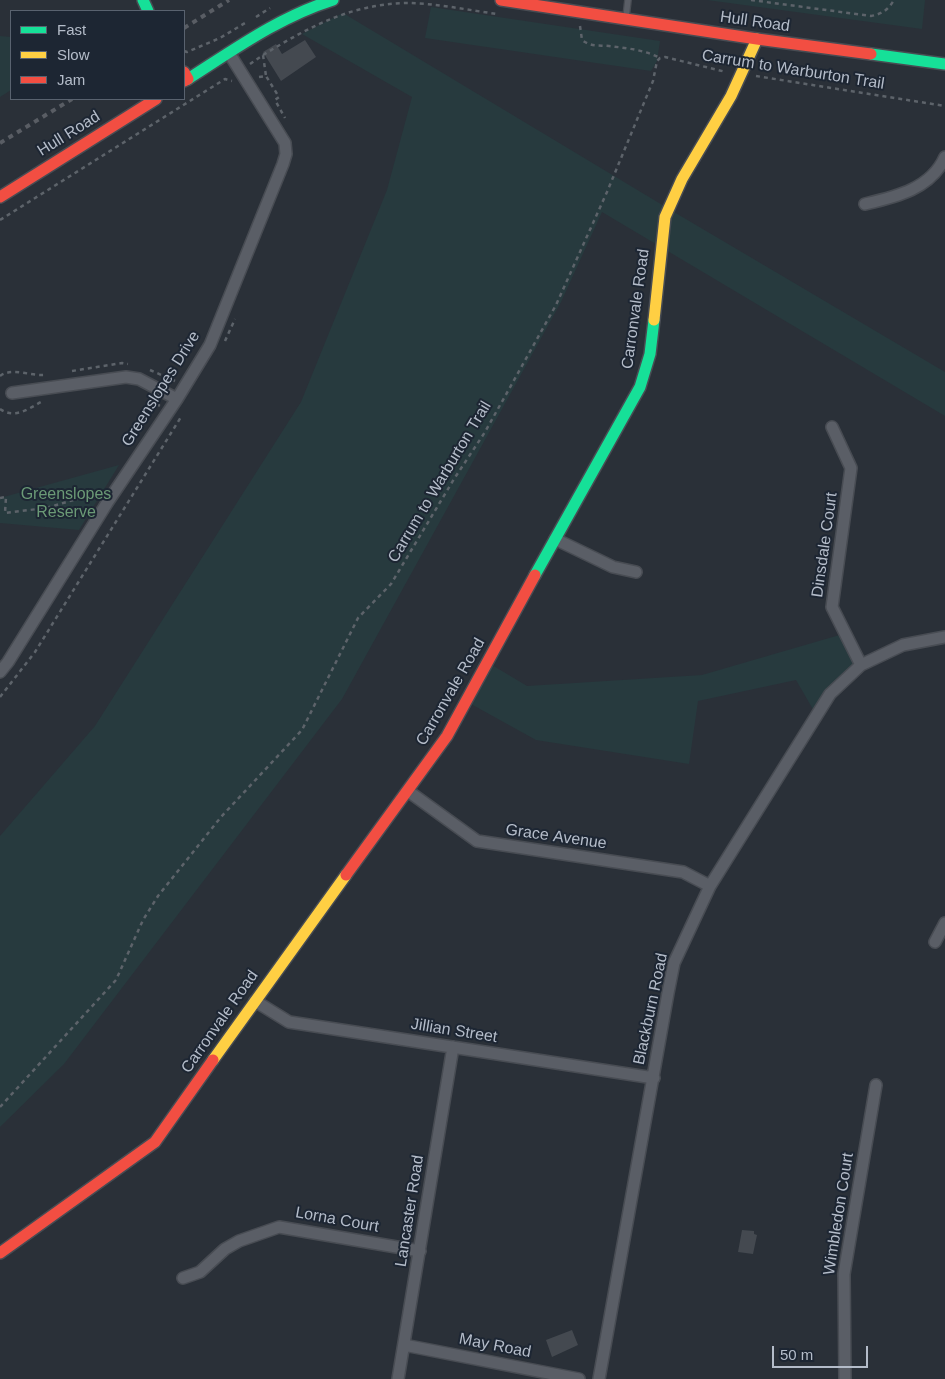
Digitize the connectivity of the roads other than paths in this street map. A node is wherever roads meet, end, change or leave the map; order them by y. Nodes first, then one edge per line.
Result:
1 (333, 0) edge
2 (501, 0) edge
3 (628, 0) edge
4 (626, 19) junction
5 (757, 39) junction
6 (228, 53) junction
7 (945, 64) edge
8 (185, 77) edge
9 (154, 100) edge
10 (945, 157) edge
11 (0, 197) edge
12 (865, 204) dead end
13 (12, 393) dead end
14 (177, 399) junction
15 (832, 427) dead end
16 (555, 539) junction
17 (636, 572) dead end
18 (945, 637) edge
19 (861, 665) junction
20 (0, 672) edge
21 (408, 791) junction
22 (710, 886) junction
23 (945, 923) edge
24 (935, 942) dead end
25 (255, 1001) junction
26 (453, 1047) junction
27 (654, 1078) junction
28 (876, 1085) dead end
29 (420, 1251) junction
30 (0, 1253) edge
31 (183, 1278) dead end
32 (404, 1345) junction
33 (398, 1379) edge
34 (579, 1379) edge
35 (599, 1379) edge
36 (845, 1379) edge

1 - 6 street
2 - 4 street, Hull Road
3 - 4 lane
4 - 5 street, Hull Road
5 - 7 street, Hull Road
5 - 16 street, Carronvale Road
6 - 8 street
6 - 14 street, Greenslopes Drive
9 - 11 street, Hull Road
10 - 12 street
13 - 14 street
14 - 20 street, Greenslopes Drive
15 - 19 street, Dinsdale Court
16 - 17 street
16 - 21 street, Carronvale Road
18 - 19 street, Blackburn Road
19 - 22 street, Blackburn Road
21 - 22 street, Grace Avenue
21 - 25 street, Carronvale Road
22 - 27 street, Blackburn Road
23 - 24 street
25 - 26 street, Jillian Street
25 - 30 street, Carronvale Road
26 - 27 street, Jillian Street
26 - 29 street, Lancaster Road
27 - 35 street, Blackburn Road
28 - 36 street, Wimbledon Court
29 - 31 street, Lorna Court
29 - 32 street, Lancaster Road
32 - 33 street, Lancaster Road
32 - 34 street, May Road

